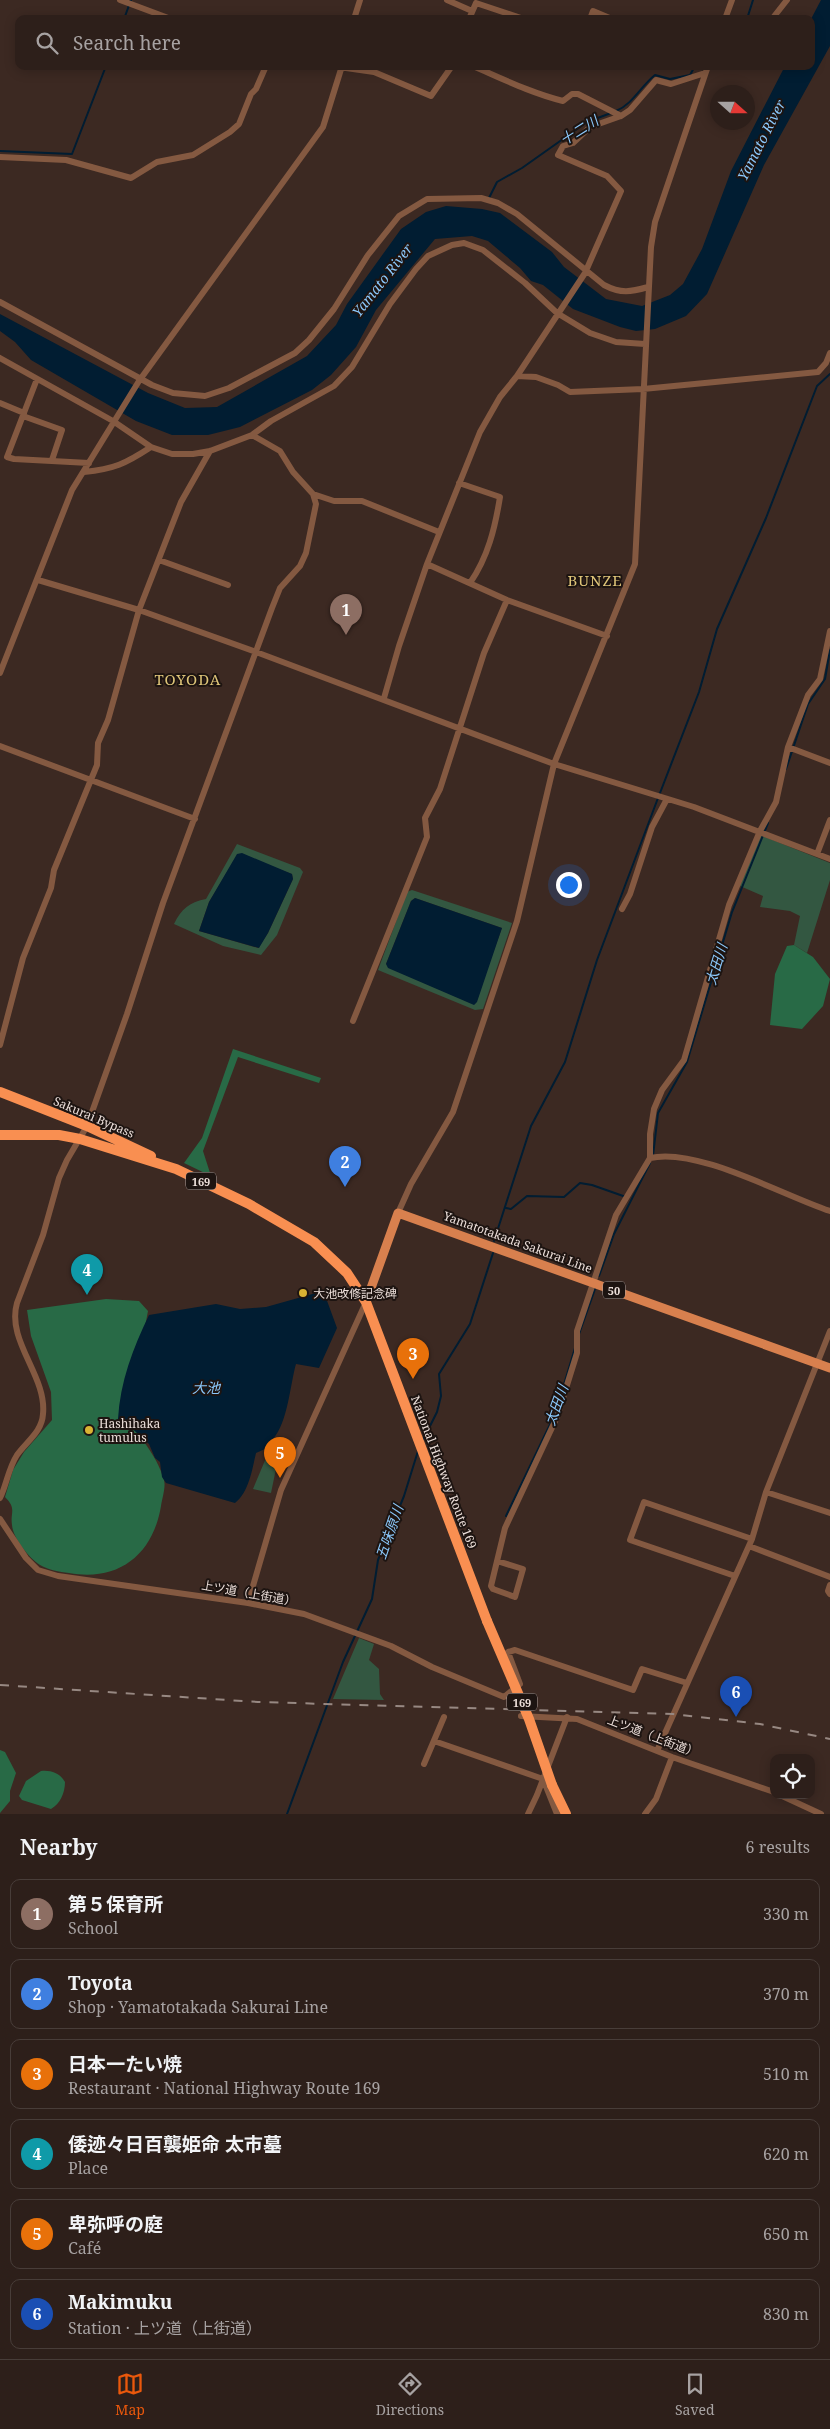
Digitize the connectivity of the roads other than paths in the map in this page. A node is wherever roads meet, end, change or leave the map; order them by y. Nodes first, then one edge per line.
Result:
1 (120, 0) edge
2 (360, 0) edge
3 (447, 0) edge
4 (732, 0) edge
5 (787, 0) edge
6 (472, 11) junction
7 (159, 15) edge
8 (355, 15) edge
9 (470, 15) edge
10 (512, 15) edge
11 (592, 15) edge
12 (602, 15) edge
13 (726, 15) edge
14 (775, 15) edge
15 (264, 70) edge
16 (340, 70) edge
17 (361, 70) edge
18 (449, 70) edge
19 (482, 70) edge
20 (707, 70) edge
21 (621, 116) junction
22 (0, 157) edge
23 (586, 272) junction
24 (648, 290) junction
25 (0, 302) edge
26 (558, 311) junction
27 (645, 342) junction
28 (830, 353) edge
29 (0, 358) edge
30 (517, 376) junction
31 (37, 379) junction
32 (140, 380) junction
33 (643, 389) junction
34 (0, 403) edge
35 (23, 414) junction
36 (114, 419) junction
37 (252, 435) junction
38 (151, 448) junction
39 (210, 451) junction
40 (52, 460) junction
41 (88, 463) junction
42 (84, 472) junction
43 (459, 483) junction
44 (313, 494) junction
45 (439, 532) junction
46 (159, 560) junction
47 (427, 564) junction
48 (38, 580) junction
49 (470, 583) junction
50 (228, 585) dead end
51 (508, 600) junction
52 (139, 610) junction
53 (830, 631) edge
54 (607, 636) junction
55 (256, 652) junction
56 (0, 673) edge
57 (384, 698) junction
58 (460, 728) junction
59 (0, 746) edge
60 (788, 747) junction
61 (830, 763) edge
62 (554, 764) junction
63 (91, 781) junction
64 (667, 799) junction
65 (195, 819) junction
66 (830, 820) edge
67 (760, 831) junction
68 (817, 854) junction
69 (830, 860) edge
70 (622, 910) dead end
71 (353, 1021) dead end
72 (0, 1045) edge
73 (0, 1092) edge
74 (86, 1126) junction
75 (0, 1135) edge
76 (80, 1139) junction
77 (650, 1158) junction
78 (176, 1168) junction
79 (830, 1211) edge
80 (398, 1213) junction
81 (594, 1282) junction
82 (366, 1302) junction
83 (358, 1323) junction
84 (377, 1330) junction
85 (830, 1331) edge
86 (818, 1364) junction
87 (830, 1368) edge
88 (766, 1492) junction
89 (0, 1498) edge
90 (830, 1513) edge
91 (0, 1519) edge
92 (752, 1539) junction
93 (749, 1546) junction
94 (497, 1561) junction
95 (735, 1576) junction
96 (830, 1577) edge
97 (830, 1585) edge
98 (830, 1594) edge
99 (248, 1603) junction
100 (687, 1683) junction
101 (522, 1716) dead end
102 (444, 1717) dead end
103 (566, 1717) junction
104 (434, 1741) junction
105 (657, 1751) junction
106 (672, 1757) junction
107 (424, 1764) dead end
108 (543, 1779) junction
109 (770, 1791) edge
110 (789, 1799) edge
111 (528, 1814) edge
112 (558, 1814) edge
113 (566, 1814) edge
114 (645, 1814) edge
115 (821, 1814) edge

1 - 7 street
2 - 8 street
3 - 6 street
4 - 13 street
5 - 14 street
6 - 9 street
6 - 10 street
11 - 12 street
15 - 22 street
16 - 32 street
17 - 18 street
19 - 21 street
20 - 21 street
20 - 24 street
21 - 23 street
23 - 24 street
23 - 26 street
23 - 32 street
24 - 27 street
25 - 32 street
26 - 27 street
26 - 30 street
26 - 37 street
27 - 33 street
28 - 33 street
29 - 31 street
30 - 33 street
30 - 43 street
31 - 35 street
31 - 36 street
32 - 36 street
33 - 54 street
34 - 35 street
35 - 40 street
35 - 40 street
36 - 38 street
36 - 41 street
37 - 39 street
37 - 44 street
38 - 39 street
38 - 42 street
39 - 46 street
40 - 41 street
41 - 42 street
42 - 48 street
43 - 45 street
43 - 49 street
44 - 45 street
44 - 55 street
45 - 47 street
46 - 50 street
46 - 52 street
47 - 49 street
47 - 57 street
48 - 52 street
48 - 56 street
49 - 51 street
51 - 54 street
51 - 58 street
52 - 55 street
52 - 63 street
53 - 60 street
54 - 62 street
55 - 57 street
55 - 65 street
57 - 58 street
58 - 62 street
58 - 71 street
59 - 63 street
60 - 61 street
60 - 67 street
62 - 64 street
62 - 80 street
63 - 65 street
63 - 72 street
64 - 67 street
64 - 70 street
65 - 74 street
66 - 68 street
67 - 68 street
67 - 77 street
68 - 69 street
73 - 74 highway, Sakurai Bypass / 169
74 - 76 street
74 - 78 highway, Sakurai Bypass / 169
75 - 76 highway, National Highway Route 169 / 169
76 - 78 highway, National Highway Route 169 / 169
76 - 89 street
77 - 79 street
77 - 81 street
78 - 82 highway, National Highway Route 169 / 169
80 - 81 main road, Yamatotakada Sakurai Line / 50
80 - 82 main road
81 - 86 main road, Yamatotakada Sakurai Line / 50
81 - 94 street
82 - 83 street
82 - 84 highway, National Highway Route 169 / 169
83 - 84 street
83 - 99 street
84 - 113 highway, National Highway Route 169 / 169, bridge
85 - 86 street
86 - 87 main road, Yamatotakada Sakurai Line / 50
86 - 88 street
88 - 90 street
88 - 92 street
91 - 99 street, 上ツ道（上街道）
92 - 93 street
92 - 95 street
93 - 95 street
93 - 96 street
94 - 94 street
95 - 100 street
97 - 98 street
99 - 100 street, 上ツ道（上街道）
100 - 105 street
101 - 103 street, 上ツ道（上街道）
102 - 104 street
103 - 105 street, 上ツ道（上街道）
103 - 108 street
104 - 107 street
104 - 108 street
105 - 106 street, 上ツ道（上街道）
106 - 109 street, 上ツ道（上街道）
106 - 114 street
108 - 111 street
108 - 112 street
110 - 115 street

